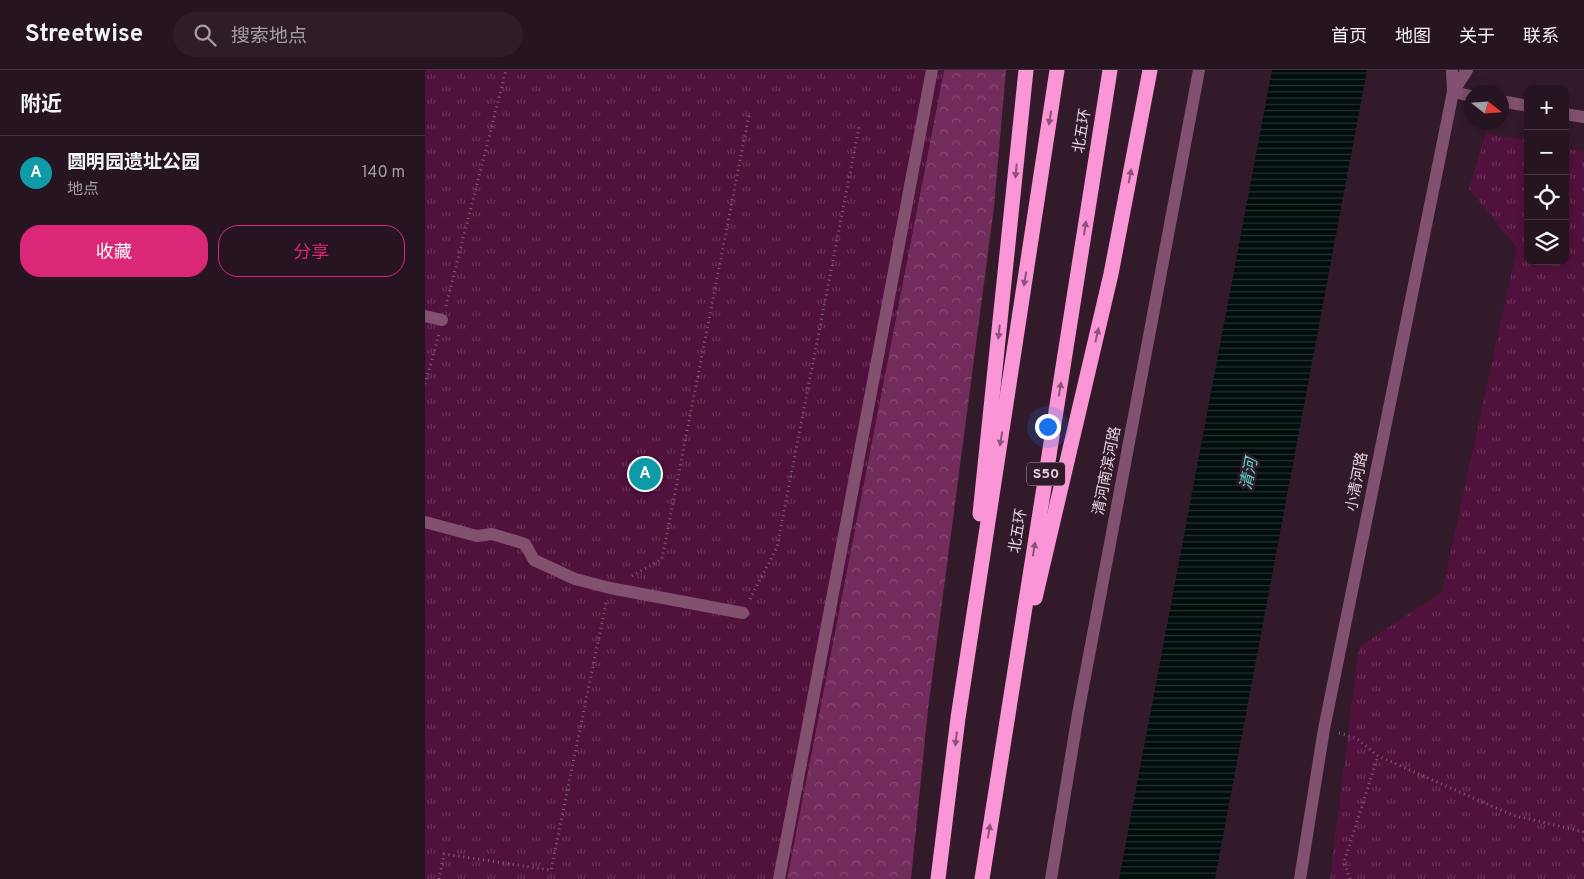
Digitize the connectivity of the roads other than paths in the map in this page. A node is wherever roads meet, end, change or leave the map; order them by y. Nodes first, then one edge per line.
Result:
1 (932, 70) edge
2 (1026, 70) edge
3 (1057, 70) edge
4 (1112, 70) edge
5 (1150, 70) edge
6 (1199, 70) edge
7 (1452, 70) edge
8 (1467, 70) edge
9 (1453, 92) junction
10 (1464, 94) edge
11 (1509, 102) edge
12 (1524, 105) edge
13 (1569, 115) edge
14 (1584, 117) edge
15 (425, 316) edge
16 (442, 320) road end
17 (425, 522) edge
18 (743, 613) road end
19 (958, 718) junction
20 (1005, 724) junction
21 (779, 879) edge
22 (938, 879) edge
23 (982, 879) edge
24 (1051, 879) edge
25 (1300, 879) edge

1 - 21 street
2 -> 19 highway
3 -> 19 highway
20 -> 4 highway, 北五环 / S50
20 -> 5 highway
6 - 24 street, 清河南滨河路
7 - 9 street, 小清河路
8 - 9 street, 小清河路
9 - 10 street
9 - 25 street, 小清河路
11 - 12 street
13 - 14 street
15 - 16 street
17 - 18 street
19 -> 22 highway
23 -> 20 highway, 北五环 / S50

